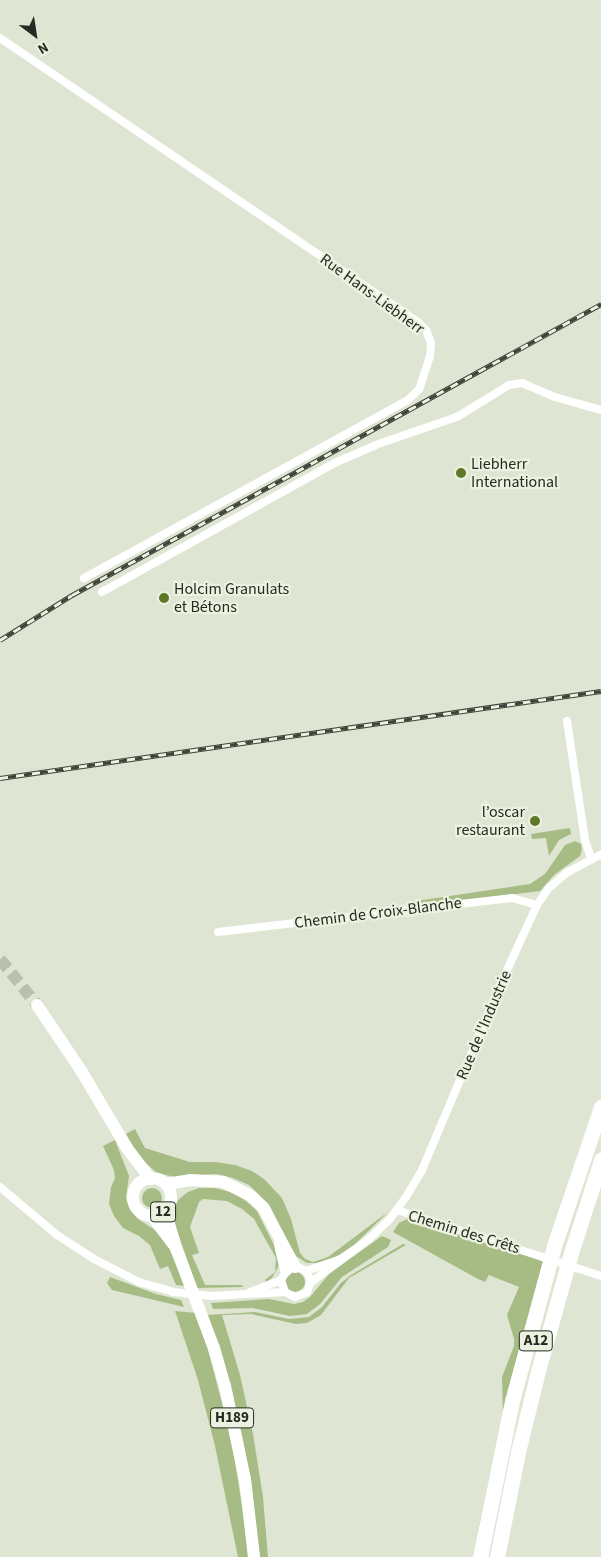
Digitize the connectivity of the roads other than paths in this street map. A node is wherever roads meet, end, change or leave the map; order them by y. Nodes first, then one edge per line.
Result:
1 (0, 38) edge
2 (601, 410) edge
3 (84, 578) dead end
4 (102, 592) dead end
5 (567, 720) dead end
6 (601, 854) edge
7 (591, 858) junction
8 (537, 906) junction
9 (218, 932) dead end
10 (37, 1005) tunnel mouth
11 (601, 1107) edge
12 (601, 1129) edge
13 (601, 1160) edge
14 (144, 1182) junction
15 (201, 1182) junction
16 (166, 1184) junction
17 (0, 1187) edge
18 (171, 1197) junction
19 (165, 1210) junction
20 (397, 1210) junction
21 (152, 1216) junction
22 (176, 1248) junction
23 (343, 1258) junction
24 (292, 1272) junction
25 (601, 1276) edge
26 (310, 1284) junction
27 (285, 1292) junction
28 (243, 1294) junction
29 (254, 1557) edge
30 (480, 1557) edge
31 (486, 1557) edge
32 (497, 1557) edge

1 - 3 street, Rue Hans-Liebherr
2 - 4 street
5 - 7 street
6 - 7 street, Rue de l'Industrie
7 - 8 street, Rue de l'Industrie
8 - 9 street, Chemin de Croix-Blanche
8 - 20 street, Rue de l'Industrie
10 - 14 highway, 12
11 - 30 highway
12 - 31 highway, A12
13 - 32 highway, A12
14 - 16 highway, 12
14 - 21 highway, 12
15 - 16 highway
15 - 18 highway
15 - 24 highway
16 - 18 highway, 12
17 - 28 street, Chemin des Crêts
18 - 19 highway, 12
19 - 21 highway, 12
19 - 22 highway, 12
20 - 23 street, Chemin des Crêts
20 - 25 street, Chemin des Crêts
21 - 22 highway, 12
22 - 29 highway, H189
23 - 24 street, Chemin des Crêts
23 - 26 street, Chemin des Crêts
24 - 26 street
24 - 27 street
24 - 28 street, Chemin des Crêts
26 - 27 street, Chemin des Crêts
27 - 28 street, Chemin des Crêts

